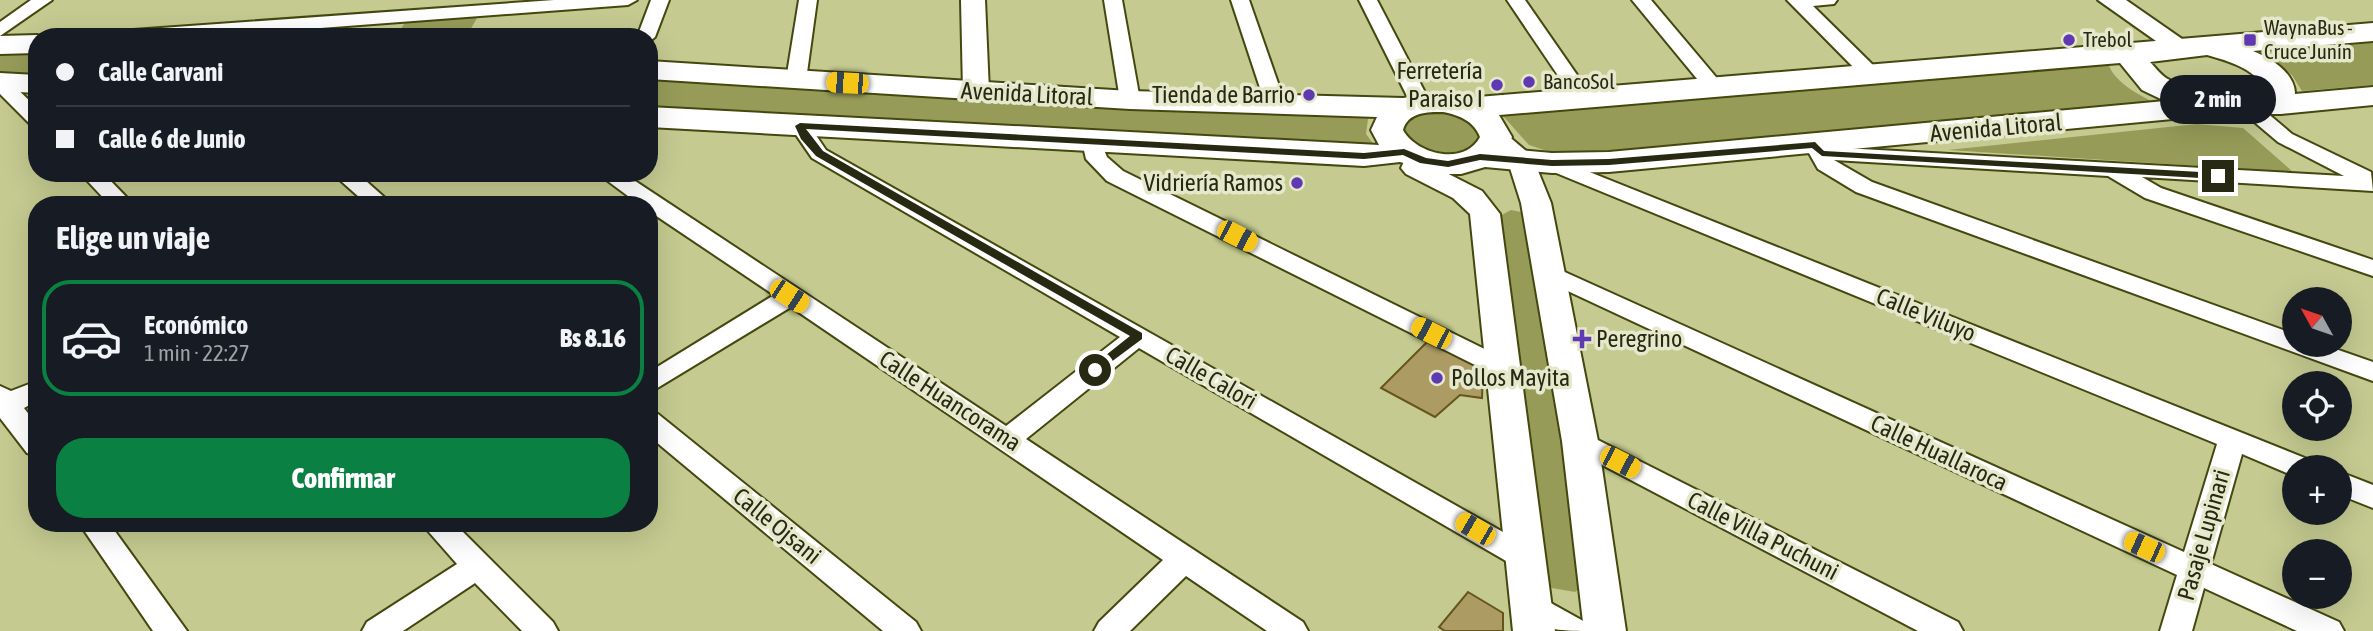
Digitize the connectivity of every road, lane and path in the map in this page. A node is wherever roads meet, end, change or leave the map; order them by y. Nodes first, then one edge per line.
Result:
1 (43, 0) edge
2 (332, 0) edge
3 (628, 0) edge
4 (660, 0) edge
5 (808, 0) edge
6 (973, 0) edge
7 (1113, 0) edge
8 (1240, 0) edge
9 (1368, 0) edge
10 (1516, 0) edge
11 (1642, 0) edge
12 (1828, 0) edge
13 (2087, 0) edge
14 (2110, 0) edge
15 (1797, 1) edge
16 (312, 28) edge
17 (332, 28) edge
18 (649, 28) edge
19 (4, 29) edge
20 (2373, 32) edge
21 (28, 40) edge
22 (2170, 49) junction
23 (658, 71) edge
24 (1871, 74) junction
25 (796, 80) junction
26 (0, 83) edge
27 (28, 84) edge
28 (1714, 87) junction
29 (976, 90) junction
30 (2373, 96) edge
31 (1583, 98) junction
32 (1130, 100) junction
33 (2245, 105) junction
34 (1276, 106) junction
35 (1413, 106) junction
36 (1464, 108) junction
37 (28, 111) edge
38 (658, 118) edge
39 (800, 126) junction
40 (1092, 142) junction
41 (1488, 149) junction
42 (1818, 149) junction
43 (1411, 156) junction
44 (1537, 162) junction
45 (2115, 170) junction
46 (100, 182) edge
47 (354, 182) edge
48 (621, 182) edge
49 (2373, 183) edge
50 (113, 196) edge
51 (371, 196) edge
52 (642, 196) edge
53 (1479, 201) junction
54 (1536, 203) junction
55 (658, 207) edge
56 (2373, 268) edge
57 (1550, 274) junction
58 (789, 296) junction
59 (1138, 336) junction
60 (2282, 339) edge
61 (2332, 357) edge
62 (1504, 369) junction
63 (2373, 372) edge
64 (658, 378) edge
65 (28, 393) edge
66 (2, 402) edge
67 (658, 428) edge
68 (28, 435) edge
69 (1008, 439) junction
70 (2232, 439) junction
71 (1580, 441) junction
72 (2282, 460) edge
73 (2352, 488) edge
74 (2373, 497) edge
75 (100, 532) edge
76 (444, 532) edge
77 (1523, 556) junction
78 (1185, 558) junction
79 (478, 566) junction
80 (2194, 569) junction
81 (1533, 618) edge
82 (171, 631) edge
83 (379, 631) edge
84 (542, 631) edge
85 (905, 631) edge
86 (1110, 631) edge
87 (1292, 631) edge
88 (1574, 631) edge
89 (1605, 631) edge
90 (1947, 631) edge
91 (2176, 631) edge
92 (2328, 631) edge

1 - 19 street
2 - 16 street
3 - 17 street
4 - 18 street
5 - 25 street
6 - 29 street
7 - 32 street
8 - 34 street
9 - 35 street
10 - 31 street
11 - 28 street
12 - 15 street
13 - 22 street
14 - 22 street
15 - 24 street
19 - 21 main road
20 - 22 main road
22 - 24 main road
22 - 33 main road
22 - 33 main road
23 - 25 main road, Avenida Litoral
24 - 28 main road
25 - 29 main road, Avenida Litoral
26 - 27 main road
26 - 37 street
28 - 31 main road
29 - 32 main road, Avenida Litoral
30 - 33 main road, Avenida Litoral
31 - 36 main road
32 - 34 main road, Avenida Litoral
33 - 42 main road, Avenida Litoral
33 - 49 street
34 - 35 main road, Avenida Litoral
35 - 36 main road, Avenida Litoral
35 - 43 main road
36 - 41 main road
38 - 39 main road, Avenida Litoral
39 - 40 main road, Avenida Litoral
39 - 59 street, Calle Calori
40 - 43 main road, Avenida Litoral
40 - 62 street
41 - 43 main road, Avenida Litoral
41 - 44 main road, Avenida Litoral
42 - 44 main road, Avenida Litoral
42 - 45 street
42 - 60 street
43 - 53 street
44 - 54 street
44 - 70 street, Calle Viluyo
45 - 49 street
45 - 56 street
46 - 50 street
47 - 51 street
48 - 52 street, Calle Huancorama
53 - 54 street
53 - 62 street
54 - 57 street
55 - 58 street, Calle Huancorama
57 - 71 street
57 - 80 street, Calle Huallaroca
58 - 64 street
58 - 69 street, Calle Huancorama
59 - 69 street
59 - 77 street, Calle Calori
61 - 63 street
62 - 77 street
65 - 66 street
66 - 68 street
67 - 85 street, Calle Ojsani
69 - 78 street, Calle Huancorama
70 - 72 street, Calle Viluyo
70 - 80 street, Pasaje Lupinari
71 - 89 street
71 - 90 street, Calle Villa Puchuni
73 - 74 street
75 - 82 street
76 - 79 street
77 - 81 street
78 - 86 street
78 - 87 street, Calle Huancorama
79 - 83 street
79 - 84 street
80 - 91 street, Pasaje Lupinari
80 - 92 street, Calle Huallaroca
81 - 88 street

